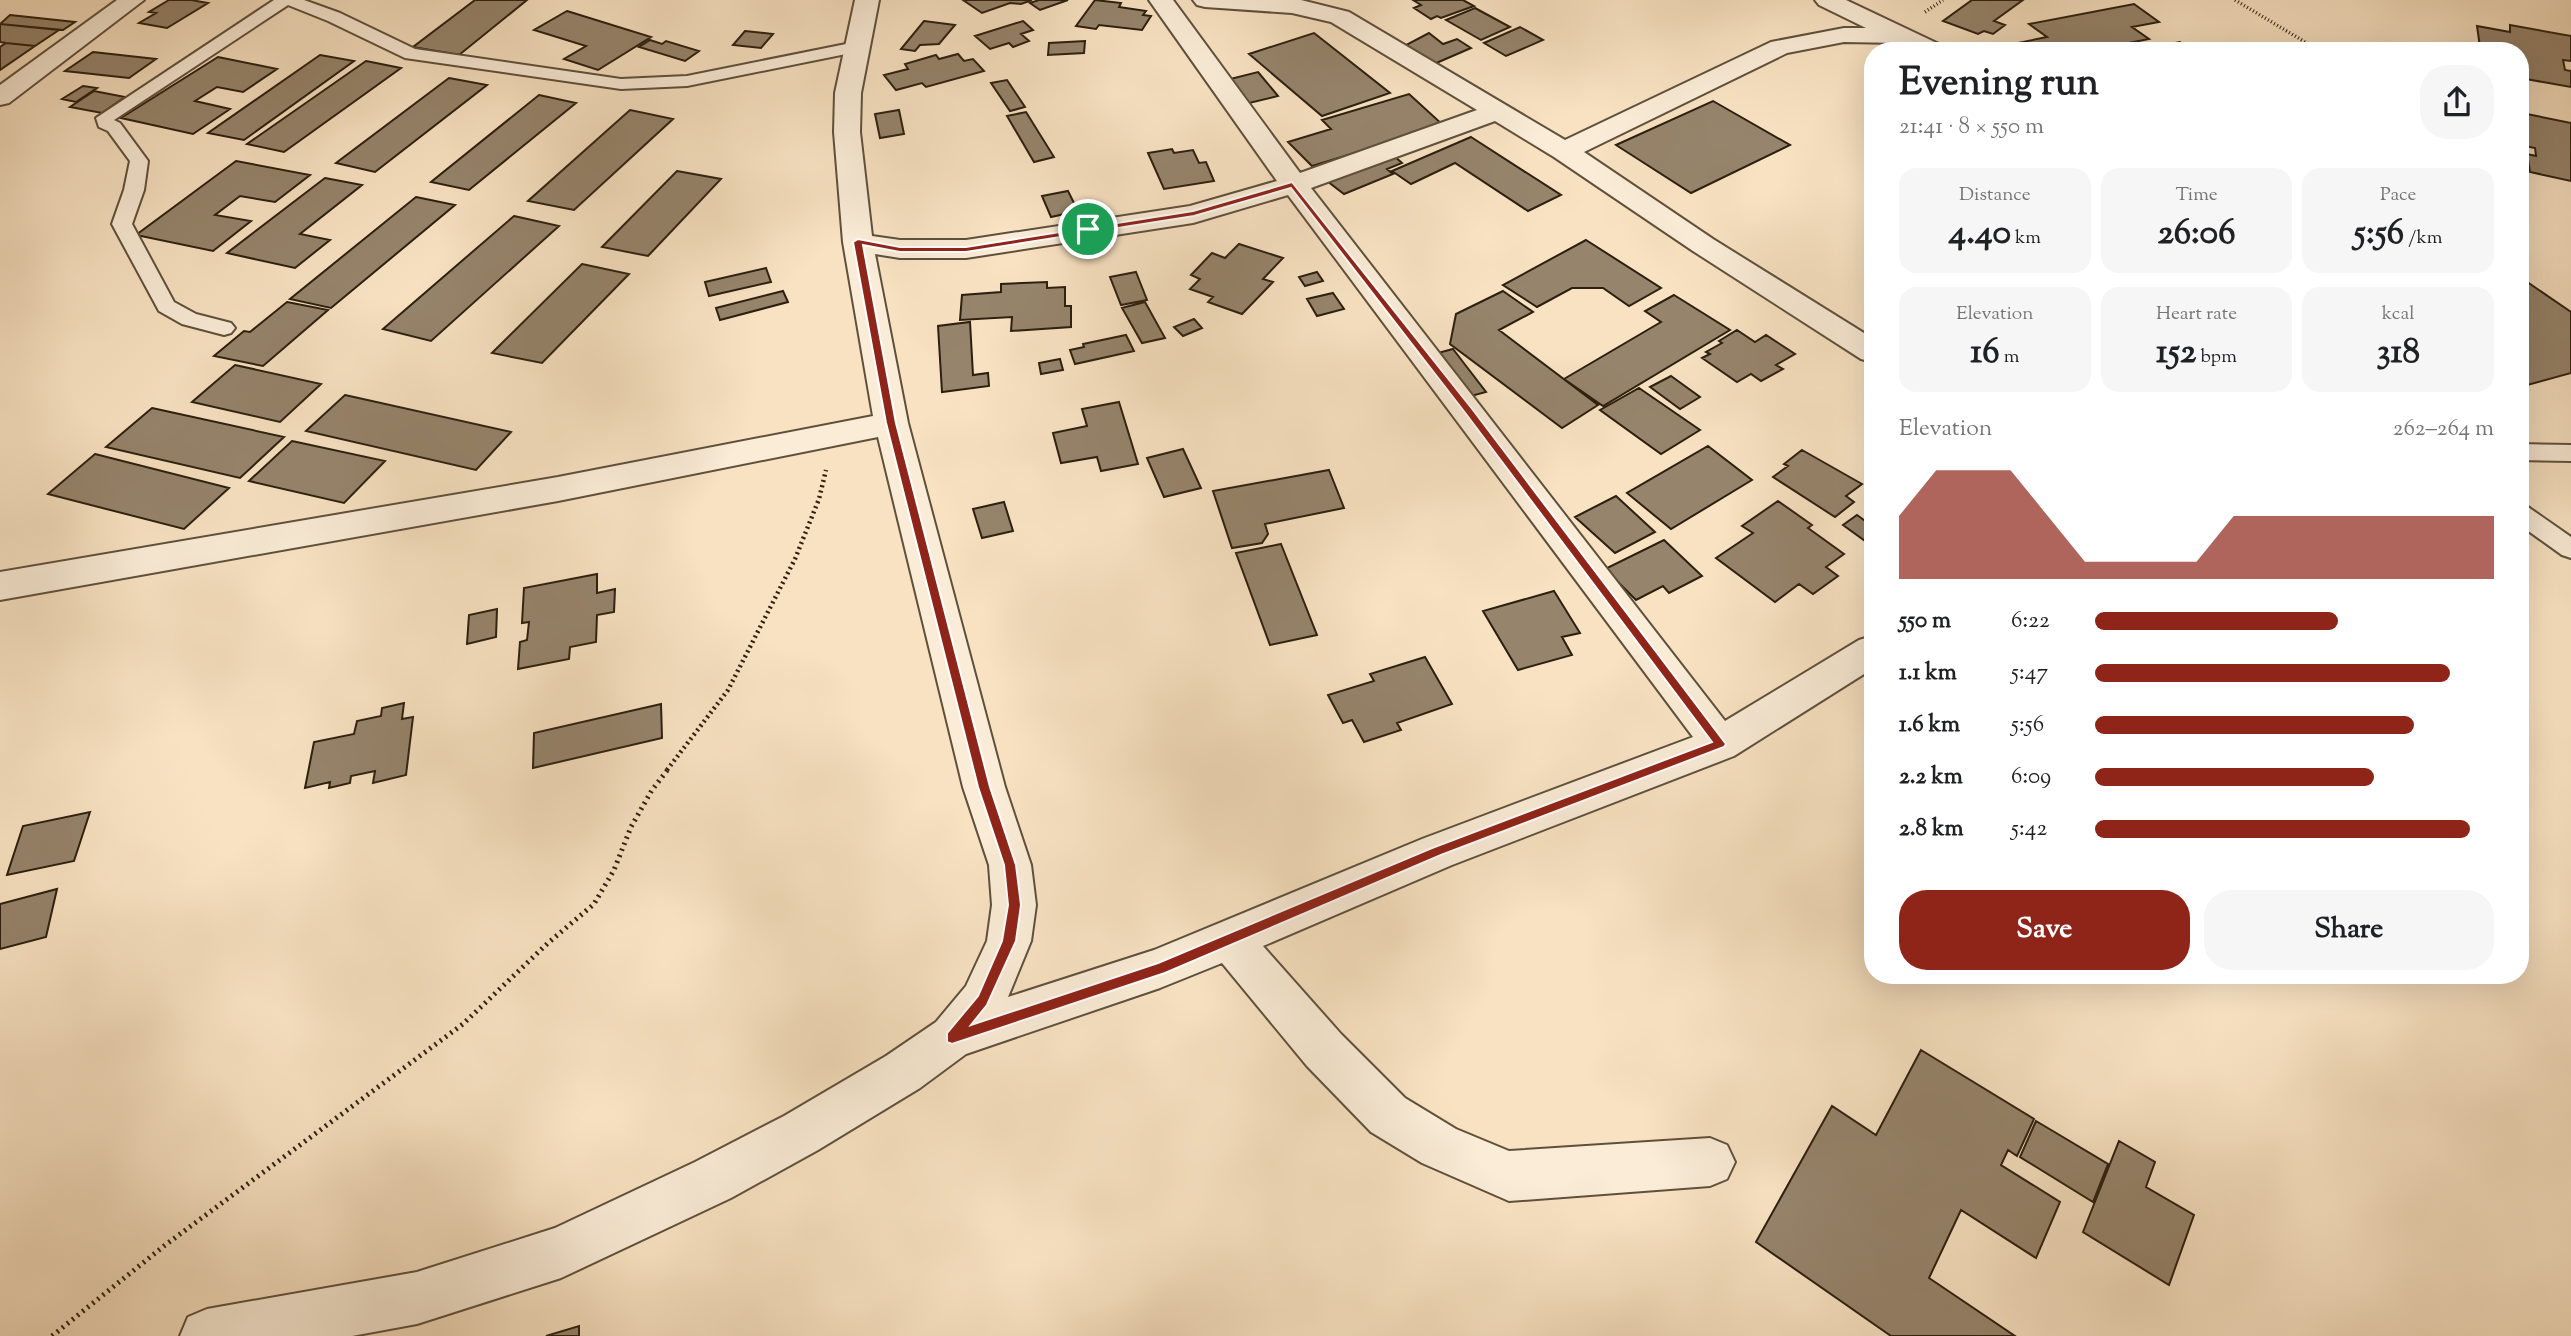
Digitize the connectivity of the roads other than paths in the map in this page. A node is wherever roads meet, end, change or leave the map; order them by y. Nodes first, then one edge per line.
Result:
1 (132, 0) edge
2 (287, 0) edge
3 (867, 0) edge
4 (1161, 0) edge
5 (1205, 0) edge
6 (1316, 4) edge
7 (1814, 8) edge
8 (1906, 36) junction
9 (1917, 42) edge
10 (856, 47) junction
11 (1780, 47) junction
12 (0, 97) edge
13 (1497, 111) junction
14 (1564, 151) junction
15 (1292, 184) junction
16 (858, 242) junction
17 (224, 328) dead end
18 (1864, 347) edge
19 (891, 423) junction
20 (2529, 452) edge
21 (2571, 453) edge
22 (2529, 519) edge
23 (2571, 549) edge
24 (0, 586) edge
25 (1864, 655) edge
26 (1720, 744) junction
27 (1229, 939) junction
28 (952, 1037) junction
29 (1710, 1162) dead end
30 (207, 1336) edge

1 - 12 street
2 - 10 lane
2 - 17 lane
3 - 10 street
4 - 15 street
5 - 6 street
6 - 13 street
7 - 8 street
7 - 11 street
8 - 9 street
8 - 11 street
10 - 16 street
11 - 14 street
13 - 14 street
13 - 15 street
14 - 18 street
15 - 16 street
15 - 26 street
16 - 19 street
19 - 24 street
19 - 28 street
20 - 21 lane
22 - 23 lane
25 - 26 street
26 - 27 street
27 - 28 street
27 - 29 street
28 - 30 street

